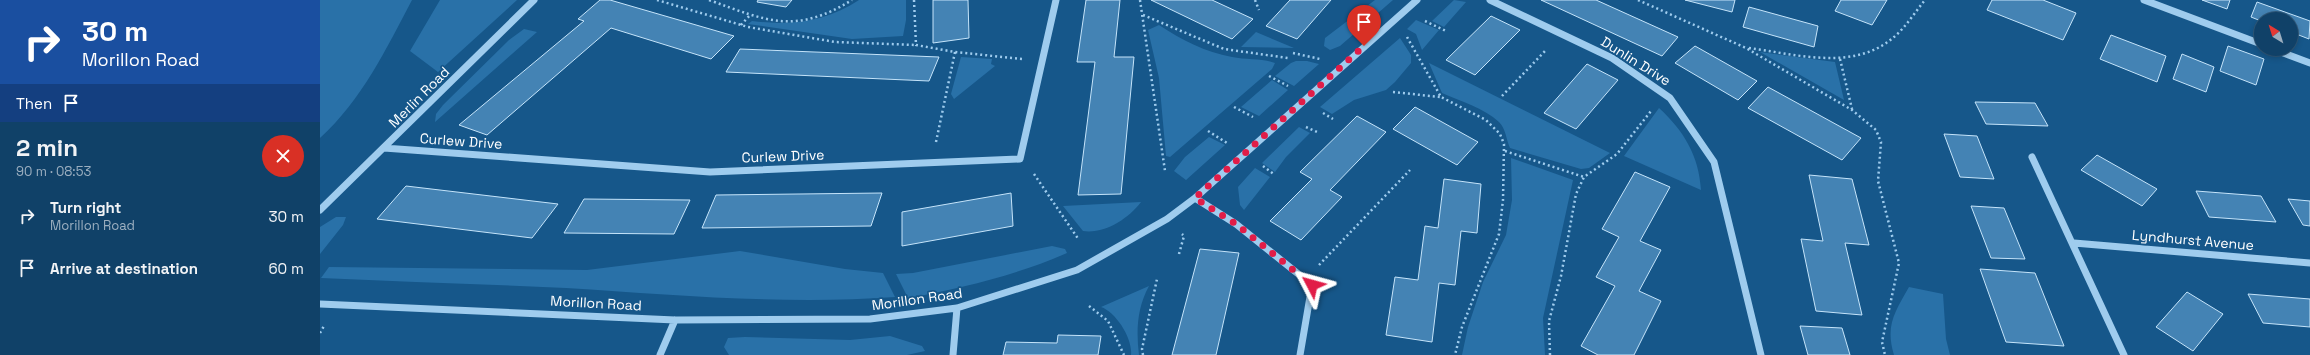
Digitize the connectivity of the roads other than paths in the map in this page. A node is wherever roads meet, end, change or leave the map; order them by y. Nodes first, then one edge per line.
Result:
1 (534, 0) edge
2 (1056, 0) edge
3 (1417, 0) edge
4 (1490, 0) edge
5 (2144, 0) edge
6 (2254, 41) edge
7 (2292, 56) edge
8 (2310, 63) edge
9 (384, 148) junction
10 (2032, 157) dead end
11 (1195, 198) junction
12 (320, 210) edge
13 (2074, 244) junction
14 (2310, 263) edge
15 (320, 304) edge
16 (957, 308) junction
17 (675, 320) junction
18 (660, 355) edge
19 (953, 355) edge
20 (1300, 355) edge
21 (1761, 355) edge
22 (2124, 355) edge

1 - 9 street, Merlin Road
2 - 9 street, Curlew Drive
3 - 11 street, Morillon Road
4 - 21 street, Dunlin Drive
5 - 6 street
7 - 8 street
9 - 12 street, Merlin Road
10 - 13 street
11 - 16 street, Morillon Road
11 - 20 street
13 - 14 street, Lyndhurst Avenue
13 - 22 street
15 - 17 street, Morillon Road
16 - 17 street, Morillon Road
16 - 19 street
17 - 18 street

